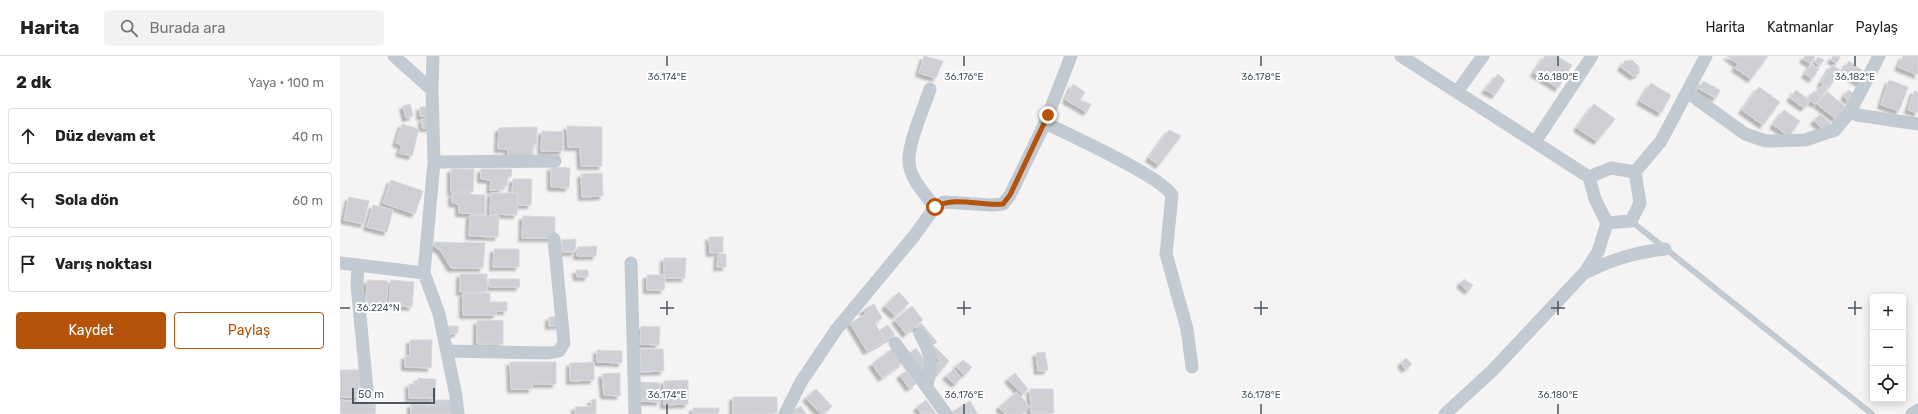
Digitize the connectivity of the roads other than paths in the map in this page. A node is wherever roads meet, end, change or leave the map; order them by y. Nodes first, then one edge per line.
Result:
1 (394, 56) edge
2 (433, 56) edge
3 (1071, 56) edge
4 (1402, 56) edge
5 (1483, 56) edge
6 (1592, 56) edge
7 (1706, 56) edge
8 (1879, 56) edge
9 (930, 89) dead end
10 (432, 90) junction
11 (1456, 92) junction
12 (1687, 92) junction
13 (1850, 112) junction
14 (1045, 122) junction
15 (1918, 124) edge
16 (1535, 142) junction
17 (555, 161) dead end
18 (434, 162) junction
19 (1635, 172) junction
20 (1589, 177) junction
21 (935, 207) junction
22 (1631, 222) junction
23 (1607, 223) junction
24 (554, 239) dead end
25 (1665, 249) junction
26 (340, 263) edge
27 (632, 263) dead end
28 (358, 265) junction
29 (1585, 272) junction
30 (424, 273) junction
31 (920, 334) dead end
32 (895, 343) dead end
33 (447, 351) junction
34 (1192, 367) dead end
35 (927, 386) junction
36 (367, 390) dead end
37 (1918, 410) edge
38 (458, 414) edge
39 (635, 414) edge
40 (785, 414) edge
41 (946, 414) edge
42 (1445, 414) edge
43 (1872, 414) edge
44 (1912, 414) edge

1 - 10 street
2 - 10 street
3 - 14 street
4 - 11 street
5 - 11 street
6 - 16 street
7 - 12 street
8 - 13 street
9 - 21 street
10 - 18 street
11 - 16 street
12 - 13 street
12 - 19 street
13 - 15 street
14 - 21 street
14 - 34 street
16 - 20 street
17 - 18 street
18 - 30 street
19 - 20 street
19 - 22 street
20 - 23 street
21 - 40 street
22 - 23 street
22 - 25 lane
23 - 29 street
24 - 33 street
25 - 29 street
25 - 43 lane
26 - 28 street
27 - 39 street
28 - 30 street
28 - 36 street
29 - 42 street
30 - 33 street
31 - 35 street
32 - 35 street
33 - 38 street
35 - 41 street
37 - 44 street

